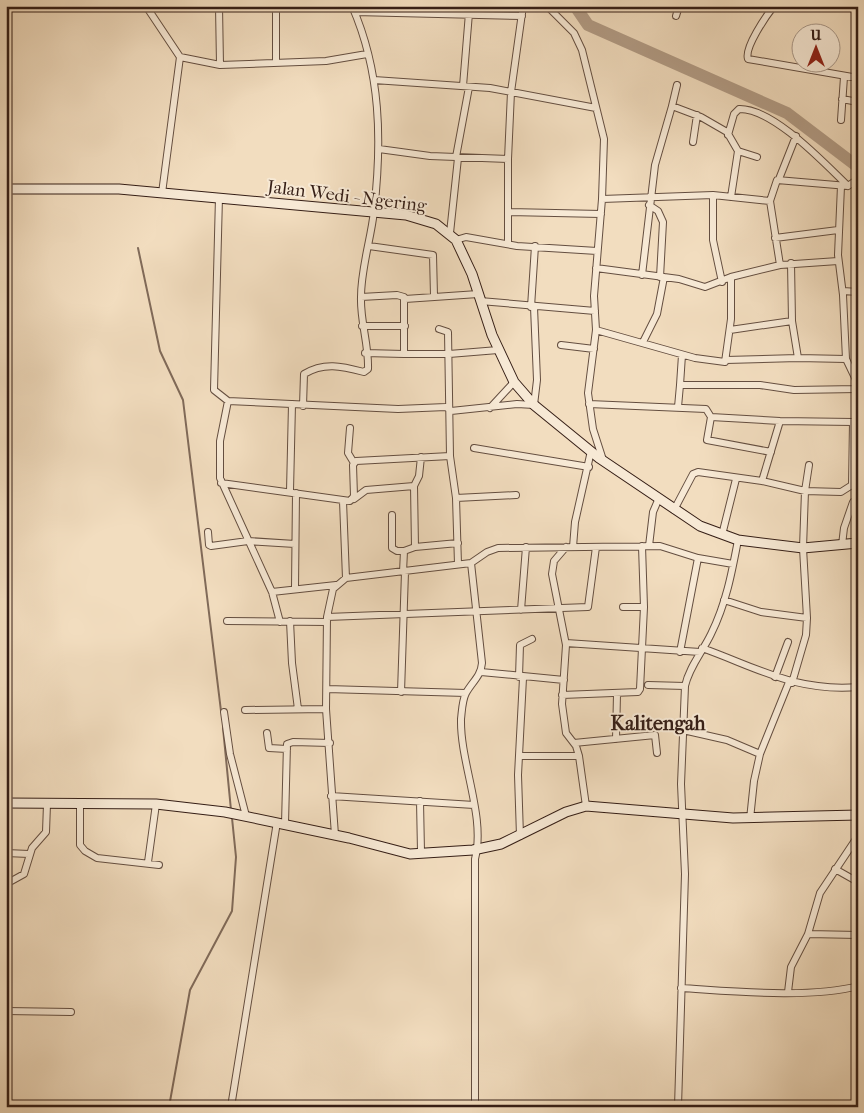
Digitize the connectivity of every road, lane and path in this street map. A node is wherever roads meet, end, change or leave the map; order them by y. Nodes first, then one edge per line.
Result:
1 (146, 6) edge
2 (219, 6) edge
3 (276, 6) edge
4 (523, 6) edge
5 (548, 6) edge
6 (679, 6) edge
7 (774, 6) edge
8 (354, 9) edge
9 (392, 9) edge
10 (469, 14) junction
11 (522, 16) junction
12 (676, 16) dead end
13 (367, 54) junction
14 (180, 57) junction
15 (276, 62) junction
16 (220, 65) junction
17 (844, 77) junction
18 (858, 78) edge
19 (374, 80) junction
20 (677, 84) dead end
21 (466, 86) junction
22 (511, 92) junction
23 (842, 100) junction
24 (858, 102) edge
25 (672, 106) junction
26 (593, 108) junction
27 (697, 115) junction
28 (841, 120) dead end
29 (728, 135) junction
30 (796, 136) junction
31 (693, 142) dead end
32 (379, 149) junction
33 (738, 151) junction
34 (757, 157) dead end
35 (457, 158) junction
36 (508, 159) junction
37 (779, 179) junction
38 (857, 181) edge
39 (845, 186) junction
40 (6, 188) edge
41 (162, 193) junction
42 (713, 195) junction
43 (219, 197) junction
44 (731, 197) junction
45 (651, 198) junction
46 (602, 199) junction
47 (770, 201) junction
48 (649, 205) junction
49 (374, 212) junction
50 (509, 212) junction
51 (598, 214) junction
52 (838, 230) junction
53 (453, 236) junction
54 (775, 238) junction
55 (508, 244) junction
56 (369, 246) junction
57 (535, 246) junction
58 (593, 251) junction
59 (838, 261) junction
60 (791, 263) junction
61 (780, 265) junction
62 (596, 268) junction
63 (642, 275) junction
64 (662, 277) junction
65 (731, 277) junction
66 (722, 282) junction
67 (843, 291) junction
68 (858, 292) edge
69 (434, 296) junction
70 (361, 297) junction
71 (479, 298) junction
72 (405, 299) junction
73 (532, 307) junction
74 (595, 311) junction
75 (792, 321) junction
76 (362, 326) junction
77 (405, 326) junction
78 (439, 329) dead end
79 (596, 330) junction
80 (730, 330) junction
81 (643, 342) junction
82 (561, 345) dead end
83 (594, 349) junction
84 (498, 350) junction
85 (365, 353) junction
86 (404, 354) junction
87 (449, 354) junction
88 (682, 355) junction
89 (798, 358) junction
90 (846, 359) junction
91 (726, 360) junction
92 (514, 382) junction
93 (858, 384) edge
94 (680, 385) junction
95 (858, 389) edge
96 (228, 401) junction
97 (292, 404) junction
98 (589, 404) junction
99 (534, 405) junction
100 (302, 406) junction
101 (678, 407) junction
102 (490, 408) junction
103 (448, 409) junction
104 (711, 417) junction
105 (780, 421) junction
106 (855, 421) edge
107 (350, 428) dead end
108 (474, 448) dead end
109 (771, 452) junction
110 (450, 456) junction
111 (597, 456) junction
112 (421, 457) junction
113 (354, 463) junction
114 (809, 464) dead end
115 (590, 467) junction
116 (736, 479) junction
117 (762, 481) junction
118 (221, 482) junction
119 (855, 485) edge
120 (414, 486) junction
121 (805, 491) junction
122 (293, 492) junction
123 (516, 495) dead end
124 (456, 498) junction
125 (659, 498) junction
126 (353, 500) junction
127 (343, 501) junction
128 (853, 502) dead end
129 (674, 510) junction
130 (392, 515) dead end
131 (208, 532) dead end
132 (722, 535) junction
133 (738, 540) junction
134 (248, 541) junction
135 (458, 543) junction
136 (858, 543) edge
137 (295, 544) junction
138 (842, 545) junction
139 (645, 546) junction
140 (415, 547) junction
141 (569, 547) junction
142 (596, 547) junction
143 (526, 548) junction
144 (803, 548) junction
145 (404, 551) junction
146 (698, 558) junction
147 (471, 563) junction
148 (458, 564) junction
149 (733, 564) junction
150 (404, 572) junction
151 (346, 578) junction
152 (336, 585) junction
153 (295, 588) junction
154 (272, 592) junction
155 (724, 600) junction
156 (644, 607) junction
157 (622, 608) dead end
158 (521, 610) junction
159 (559, 610) junction
160 (477, 612) junction
161 (404, 614) junction
162 (807, 618) junction
163 (327, 620) junction
164 (226, 621) dead end
165 (290, 621) junction
166 (280, 622) junction
167 (532, 639) dead end
168 (788, 642) dead end
169 (566, 643) junction
170 (643, 649) junction
171 (701, 650) junction
172 (680, 652) junction
173 (480, 672) junction
174 (521, 677) junction
175 (775, 677) junction
176 (564, 680) junction
177 (790, 682) junction
178 (648, 685) dead end
179 (685, 686) junction
180 (858, 687) edge
181 (327, 689) junction
182 (401, 692) junction
183 (466, 693) junction
184 (617, 694) junction
185 (562, 695) junction
186 (298, 709) junction
187 (326, 709) junction
188 (245, 710) dead end
189 (224, 712) dead end
190 (683, 730) junction
191 (268, 733) dead end
192 (616, 739) junction
193 (330, 743) junction
194 (574, 743) junction
195 (287, 749) junction
196 (657, 753) dead end
197 (760, 754) junction
198 (519, 756) junction
199 (579, 756) junction
200 (331, 796) junction
201 (420, 801) junction
202 (6, 803) edge
203 (47, 804) junction
204 (156, 804) junction
205 (80, 805) junction
206 (474, 805) junction
207 (586, 806) junction
208 (243, 815) junction
209 (858, 815) edge
210 (681, 816) junction
211 (750, 819) junction
212 (281, 823) junction
213 (335, 835) junction
214 (520, 836) junction
215 (858, 836) edge
216 (477, 850) junction
217 (421, 852) junction
218 (6, 853) edge
219 (29, 854) junction
220 (148, 862) junction
221 (159, 865) dead end
222 (835, 869) junction
223 (858, 882) edge
224 (6, 884) edge
225 (808, 934) junction
226 (858, 935) edge
227 (858, 986) edge
228 (681, 988) junction
229 (788, 992) junction
230 (6, 1011) edge
231 (71, 1012) dead end
232 (231, 1107) edge
233 (475, 1107) edge
234 (678, 1107) edge

1 - 14 street
2 - 16 street
3 - 15 street
4 - 11 street
5 - 26 street
6 - 12 street
7 - 17 street
8 - 9 street
8 - 13 street
9 - 10 street
10 - 11 street
10 - 21 street
11 - 22 street
13 - 15 street
13 - 19 street
14 - 16 street
14 - 41 street
15 - 16 street
17 - 18 street
17 - 23 street
19 - 21 street
19 - 32 street
20 - 25 street
21 - 22 street
21 - 35 street
22 - 26 street
22 - 36 street
23 - 24 street
23 - 28 street
25 - 27 street
25 - 45 street
26 - 46 street
27 - 29 street
27 - 31 street
29 - 30 street
29 - 33 street
30 - 37 street
30 - 39 street
32 - 35 street
32 - 49 street
33 - 34 street
33 - 44 street
35 - 36 street
35 - 53 street
36 - 50 street
37 - 39 street
37 - 47 street
38 - 39 street
39 - 52 street
40 - 41 main road, Jalan Wedi - Ngering
41 - 43 main road, Jalan Wedi - Ngering
42 - 44 street
42 - 45 street
42 - 66 street
43 - 49 main road, Jalan Wedi - Ngering
43 - 96 street
44 - 47 street
45 - 46 street
45 - 48 street
46 - 51 street
47 - 54 street
48 - 63 street
48 - 64 street
49 - 53 main road, Jalan Wedi - Ngering
49 - 56 street
50 - 51 street
50 - 55 street
51 - 58 street
52 - 54 street
52 - 59 street
53 - 55 street
53 - 71 main road
54 - 61 street
55 - 57 street
56 - 69 street
56 - 70 street
57 - 58 street
57 - 73 street
58 - 62 street
59 - 60 street
59 - 67 street
60 - 61 street
60 - 75 street
61 - 65 street
62 - 63 street
62 - 74 street
63 - 64 street
64 - 66 street
64 - 81 street
65 - 66 street
65 - 80 street
67 - 68 street
67 - 90 street
69 - 71 street
69 - 72 street
70 - 72 street
70 - 76 street
71 - 73 street
71 - 84 main road
72 - 77 street
73 - 74 street
73 - 99 street
74 - 79 street
75 - 80 street
75 - 89 street
76 - 77 street
76 - 85 street
77 - 86 street
78 - 87 street
79 - 81 street
79 - 83 street
80 - 91 street
81 - 88 street
82 - 83 street
83 - 98 street
84 - 87 street
84 - 92 main road
85 - 86 street
85 - 100 street
86 - 87 street
87 - 103 street
88 - 91 street
88 - 94 street
89 - 90 street
89 - 91 street
90 - 93 street
92 - 99 main road
92 - 102 street
94 - 95 street
94 - 101 street
96 - 97 street
96 - 118 street
97 - 100 street
97 - 122 street
98 - 101 street
98 - 111 street
99 - 102 street
99 - 111 main road
100 - 103 street
101 - 104 street
102 - 103 street
103 - 110 street
104 - 105 street
104 - 109 street
105 - 106 street
105 - 109 street
106 - 119 street
107 - 113 street
108 - 115 street
109 - 117 street
110 - 112 street
110 - 124 street
111 - 115 street
111 - 125 main road
112 - 113 street
112 - 120 street
113 - 126 street
114 - 121 street
115 - 141 street
116 - 117 street
116 - 129 street
116 - 132 street
117 - 121 street
118 - 122 street
118 - 134 street
119 - 121 street
120 - 126 street
120 - 140 street
121 - 144 street
122 - 127 street
122 - 137 street
123 - 124 street
124 - 135 street
125 - 129 main road
125 - 139 street
126 - 127 street
127 - 151 street
128 - 138 street
129 - 132 main road
130 - 145 street
131 - 134 street
132 - 133 main road
133 - 144 main road
133 - 149 street
134 - 137 street
134 - 154 street
135 - 140 street
135 - 148 street
136 - 138 main road
137 - 153 street
138 - 144 main road
139 - 142 street
139 - 146 street
139 - 156 street
140 - 145 street
141 - 142 street
141 - 143 street
141 - 159 street
142 - 159 street
143 - 147 street
143 - 158 street
144 - 162 street
145 - 150 street
146 - 149 street
146 - 172 street
147 - 148 street
147 - 160 street
148 - 150 street
149 - 155 street
150 - 151 street
150 - 161 street
151 - 152 street
152 - 153 street
152 - 163 street
153 - 154 street
154 - 166 street
155 - 162 street
155 - 171 street
156 - 157 street
156 - 170 street
158 - 159 street
158 - 160 street
159 - 169 street
160 - 161 street
160 - 173 street
161 - 163 street
161 - 182 street
162 - 177 street
163 - 165 street
163 - 181 street
164 - 166 street
165 - 166 street
165 - 186 street
167 - 174 street
168 - 175 street
169 - 170 street
169 - 176 street
170 - 172 street
170 - 184 street
171 - 172 street
171 - 175 street
171 - 179 street
173 - 174 street
173 - 183 street
174 - 176 street
174 - 198 street
175 - 177 street
176 - 185 street
177 - 180 street
177 - 197 street
178 - 179 street
179 - 190 street
181 - 182 street
181 - 187 street
182 - 183 street
183 - 206 street
184 - 185 street
184 - 192 street
185 - 194 street
186 - 187 street
186 - 188 street
187 - 193 street
189 - 208 street
190 - 197 street
190 - 210 street
191 - 195 street
192 - 194 street
192 - 196 street
193 - 195 street
193 - 200 street
194 - 199 street
195 - 212 street
197 - 211 street
198 - 199 street
198 - 214 street
199 - 207 street
200 - 201 street
200 - 213 street
201 - 206 street
201 - 217 street
202 - 203 main road
203 - 205 main road
203 - 219 street
204 - 205 main road
204 - 208 main road
204 - 220 street
205 - 220 street
206 - 216 street
207 - 210 main road
207 - 214 main road
208 - 212 main road
209 - 211 main road
210 - 211 main road
210 - 228 street
212 - 213 main road
212 - 232 street
213 - 217 main road
214 - 216 main road
215 - 222 street
216 - 217 main road
216 - 233 street
218 - 219 street
219 - 224 street
220 - 221 street
222 - 223 street
222 - 225 street
225 - 226 street
225 - 229 street
227 - 229 street
228 - 229 street
228 - 234 street
230 - 231 street

